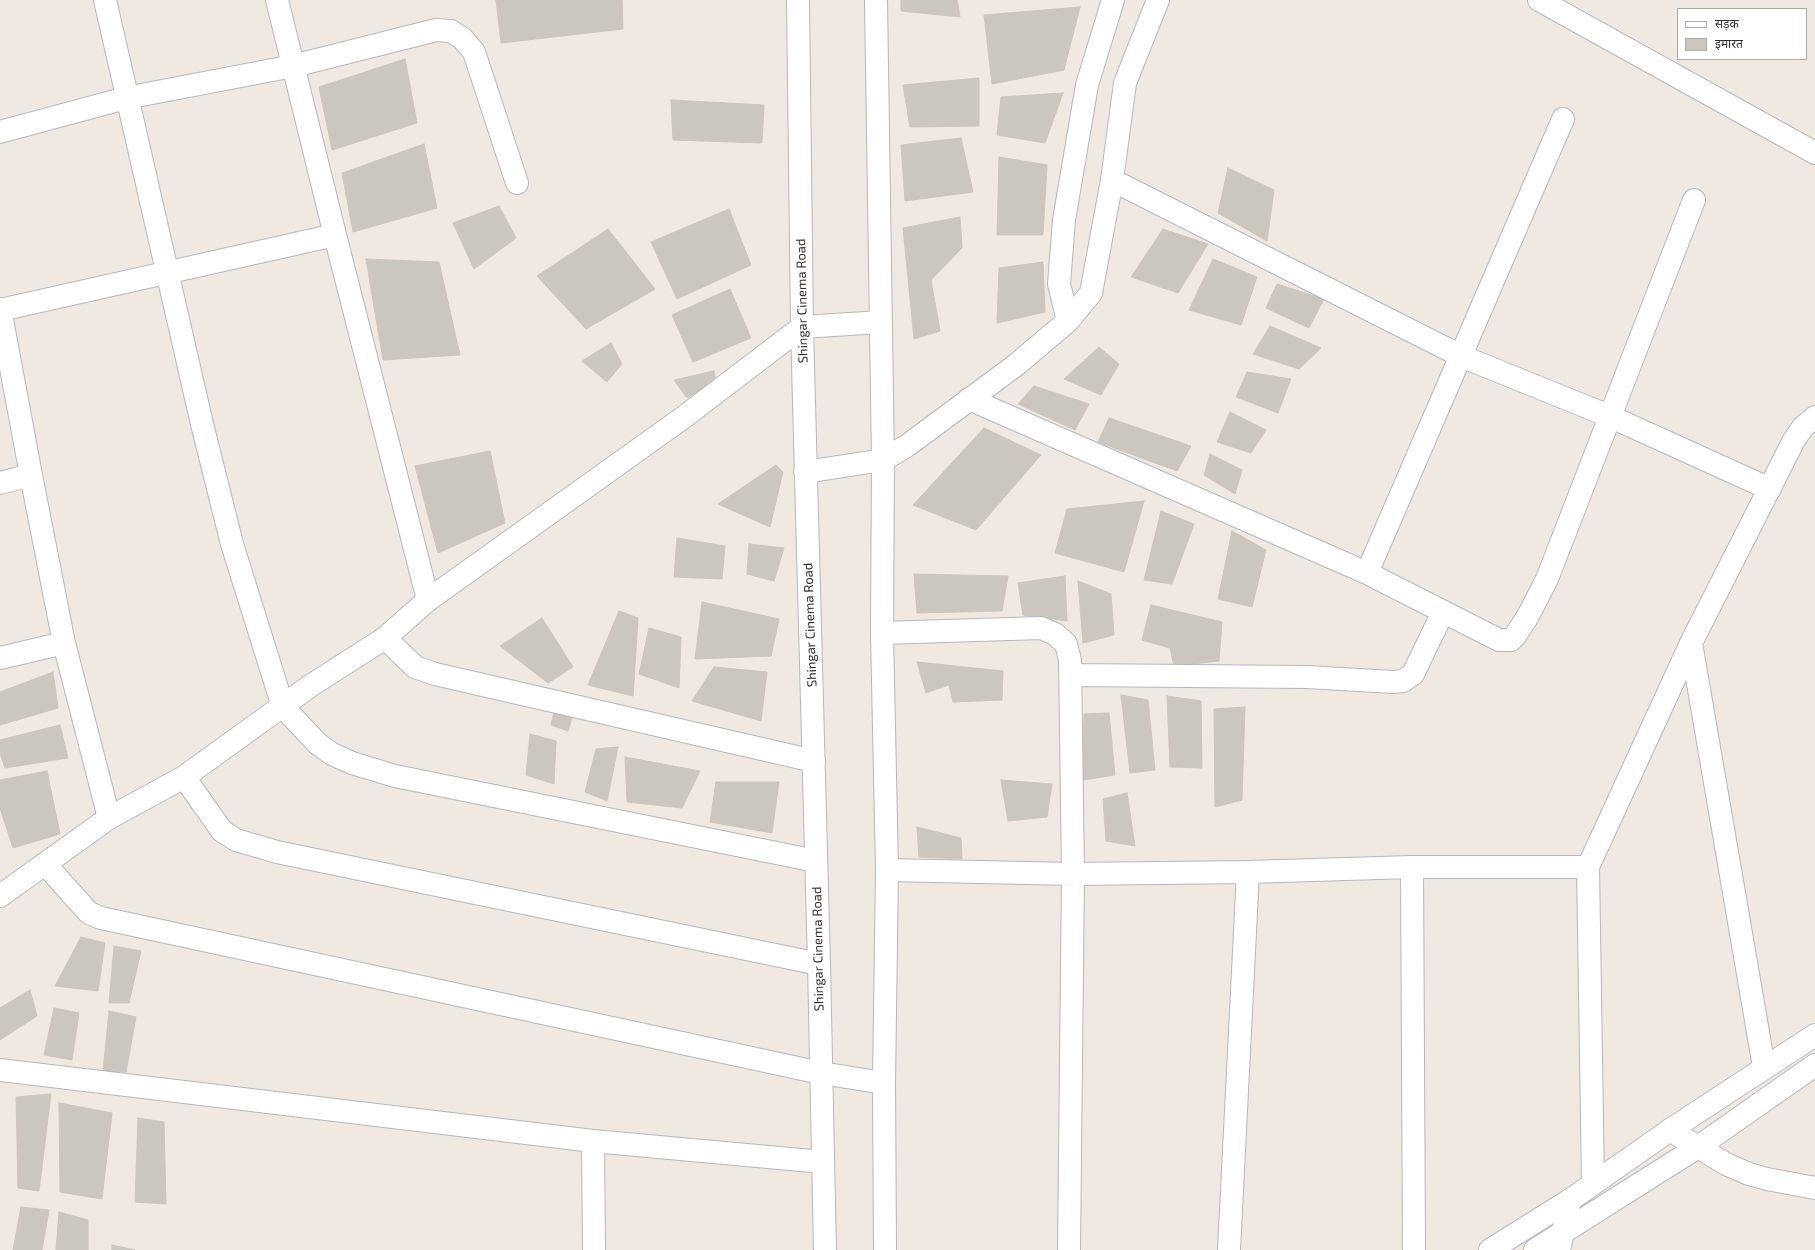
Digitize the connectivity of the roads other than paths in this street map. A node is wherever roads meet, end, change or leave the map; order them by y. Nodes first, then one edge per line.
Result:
1 (105, 0) edge
2 (277, 0) edge
3 (798, 0) edge
4 (876, 0) edge
5 (1112, 0) edge
6 (1158, 0) edge
7 (1539, 0) edge
8 (293, 66) junction
9 (126, 98) junction
10 (1563, 119) dead end
11 (0, 132) edge
12 (1815, 153) edge
13 (1112, 180) junction
14 (518, 183) dead end
15 (1694, 200) dead end
16 (334, 235) junction
17 (167, 271) junction
18 (0, 309) edge
19 (1068, 321) junction
20 (881, 322) junction
21 (802, 327) junction
22 (1460, 356) junction
23 (969, 399) junction
24 (1609, 416) junction
25 (1815, 417) edge
26 (883, 460) junction
27 (805, 472) junction
28 (31, 475) junction
29 (0, 483) edge
30 (1770, 489) junction
31 (1367, 573) junction
32 (428, 600) junction
33 (1443, 612) junction
34 (882, 633) junction
35 (64, 643) junction
36 (1691, 643) junction
37 (391, 644) junction
38 (0, 658) edge
39 (1071, 675) junction
40 (289, 714) junction
41 (814, 761) junction
42 (184, 777) junction
43 (109, 818) junction
44 (816, 861) junction
45 (46, 865) junction
46 (1412, 867) junction
47 (1588, 867) junction
48 (887, 870) junction
49 (1248, 872) junction
50 (1073, 874) junction
51 (0, 896) edge
52 (819, 964) junction
53 (1815, 1035) edge
54 (1815, 1066) edge
55 (1764, 1067) junction
56 (0, 1070) edge
57 (820, 1073) junction
58 (884, 1082) junction
59 (1670, 1130) junction
60 (593, 1141) junction
61 (1698, 1147) junction
62 (823, 1162) junction
63 (1593, 1183) junction
64 (1815, 1188) edge
65 (1570, 1200) junction
66 (1561, 1241) edge
67 (594, 1250) edge
68 (825, 1250) edge
69 (884, 1250) edge
70 (1069, 1250) edge
71 (1229, 1250) edge
72 (1414, 1250) edge
73 (1490, 1250) edge
74 (1535, 1250) edge

1 - 9 street
2 - 8 street
3 - 21 street, Shingar Cinema Road
4 - 20 street
5 - 19 street
6 - 13 street
7 - 12 street
8 - 9 street
8 - 14 street
8 - 16 street
9 - 11 street
9 - 17 street
10 - 22 street
13 - 19 street
13 - 22 street
15 - 24 street
16 - 17 street
16 - 32 street
17 - 18 street
17 - 40 street
18 - 28 street
19 - 23 street
20 - 21 street
20 - 26 street
21 - 27 street, Shingar Cinema Road
21 - 32 street
22 - 24 street
22 - 31 street
23 - 26 street
23 - 31 street
24 - 30 street
24 - 33 street
25 - 30 street
26 - 27 street
26 - 34 street
27 - 41 street, Shingar Cinema Road
28 - 29 street
28 - 35 street
30 - 36 street
31 - 33 street
32 - 37 street
33 - 39 street
34 - 39 street
34 - 48 street
35 - 38 street
35 - 43 street
36 - 47 street
36 - 55 street
37 - 40 street
37 - 41 street
39 - 50 street
40 - 42 street
40 - 44 street
41 - 44 street, Shingar Cinema Road
42 - 43 street
42 - 52 street
43 - 45 street
44 - 52 street, Shingar Cinema Road
45 - 51 street
45 - 57 street
46 - 47 street
46 - 49 street
46 - 72 street
47 - 63 street
48 - 50 street
48 - 58 street
49 - 50 street
49 - 71 street
50 - 70 street
52 - 57 street, Shingar Cinema Road
53 - 55 street
54 - 61 street
55 - 59 street
56 - 60 street
57 - 58 street
57 - 62 street, Shingar Cinema Road
58 - 69 street
59 - 61 street
59 - 63 street
60 - 62 street
60 - 67 street
61 - 64 street
61 - 66 street
62 - 68 street, Shingar Cinema Road
63 - 65 street
65 - 66 street
65 - 73 street
66 - 74 street

